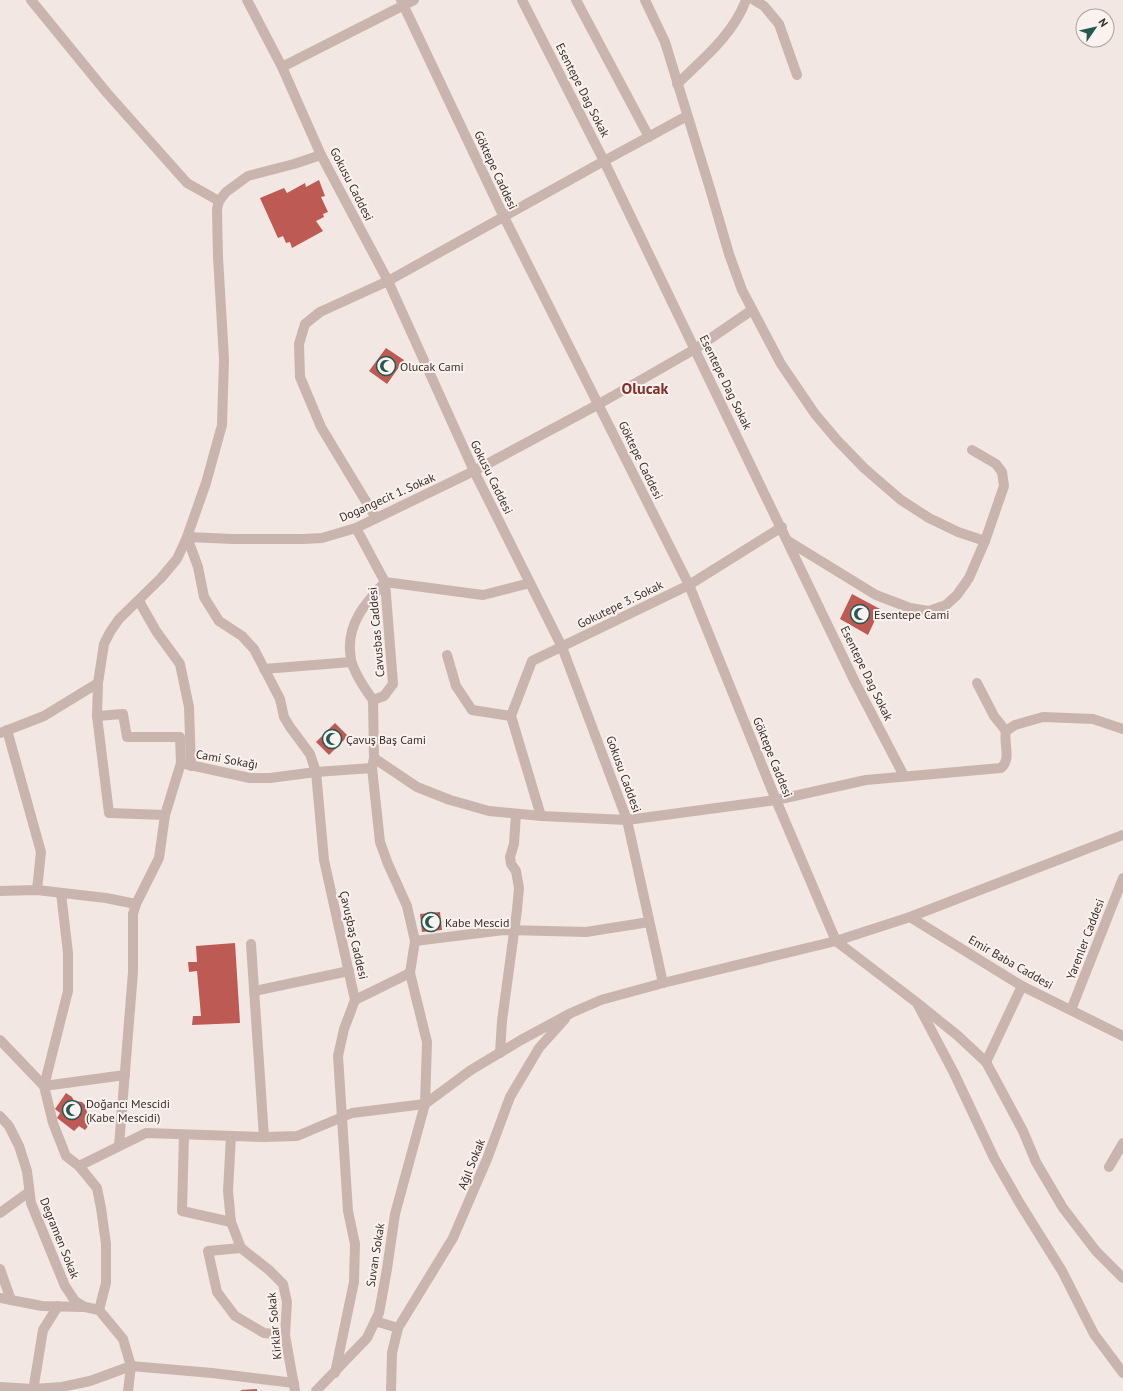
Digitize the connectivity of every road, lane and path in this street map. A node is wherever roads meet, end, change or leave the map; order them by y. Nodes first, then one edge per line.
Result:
1 (31, 0) edge
2 (247, 0) edge
3 (414, 0) edge
4 (522, 0) edge
5 (576, 0) edge
6 (645, 0) edge
7 (746, 0) edge
8 (754, 0) edge
9 (402, 3) edge
10 (282, 67) junction
11 (797, 75) dead end
12 (677, 84) junction
13 (687, 116) junction
14 (649, 137) junction
15 (322, 155) junction
16 (604, 161) junction
17 (219, 201) junction
18 (504, 217) junction
19 (388, 281) junction
20 (752, 310) junction
21 (695, 349) junction
22 (599, 404) junction
23 (972, 450) dead end
24 (474, 471) junction
25 (376, 518) junction
26 (782, 527) junction
27 (356, 528) junction
28 (187, 537) junction
29 (788, 541) junction
30 (985, 541) junction
31 (385, 582) junction
32 (530, 584) junction
33 (689, 585) junction
34 (139, 601) junction
35 (562, 647) junction
36 (447, 655) dead end
37 (351, 662) junction
38 (264, 669) junction
39 (98, 683) junction
40 (977, 683) dead end
41 (373, 700) junction
42 (98, 716) junction
43 (511, 716) junction
44 (1123, 729) edge
45 (1006, 731) junction
46 (3, 732) edge
47 (373, 763) junction
48 (186, 764) junction
49 (316, 772) junction
50 (904, 776) junction
51 (776, 800) junction
52 (516, 814) junction
53 (165, 815) junction
54 (541, 816) junction
55 (627, 820) junction
56 (1123, 835) edge
57 (1123, 878) edge
58 (37, 890) junction
59 (0, 891) edge
60 (61, 893) junction
61 (136, 904) junction
62 (910, 917) junction
63 (649, 922) junction
64 (515, 929) junction
65 (415, 941) junction
66 (836, 941) junction
67 (251, 944) dead end
68 (349, 972) junction
69 (410, 973) junction
70 (663, 983) junction
71 (1022, 986) junction
72 (254, 991) junction
73 (355, 1000) junction
74 (916, 1002) junction
75 (1071, 1010) junction
76 (571, 1013) junction
77 (1123, 1036) edge
78 (0, 1040) edge
79 (500, 1053) junction
80 (986, 1062) junction
81 (125, 1075) junction
82 (44, 1086) junction
83 (425, 1104) junction
84 (0, 1116) edge
85 (342, 1117) junction
86 (184, 1135) junction
87 (231, 1136) junction
88 (264, 1137) junction
89 (1123, 1143) edge
90 (119, 1146) junction
91 (79, 1166) junction
92 (1108, 1167) dead end
93 (29, 1192) junction
94 (0, 1213) edge
95 (231, 1222) junction
96 (242, 1248) junction
97 (0, 1269) edge
98 (1123, 1278) edge
99 (0, 1298) edge
100 (11, 1300) junction
101 (58, 1306) junction
102 (85, 1307) junction
103 (99, 1310) junction
104 (375, 1321) junction
105 (398, 1328) junction
106 (285, 1335) junction
107 (130, 1366) junction
108 (335, 1373) junction
109 (1123, 1373) edge
110 (0, 1387) edge
111 (294, 1387) edge
112 (33, 1390) edge
113 (128, 1391) edge
114 (316, 1391) edge
115 (391, 1391) edge

1 - 17 street
2 - 10 street, Gokusu Caddesi
3 - 9 street
4 - 16 street, Esentepe Dag Sokak
5 - 14 street
6 - 12 street
7 - 12 street
8 - 11 street
9 - 10 street
9 - 18 street, Göktepe Caddesi
10 - 15 street, Gokusu Caddesi
12 - 13 street
13 - 14 street
13 - 20 street
14 - 16 street
15 - 17 street
15 - 19 street, Gokusu Caddesi
16 - 18 street
16 - 21 street, Esentepe Dag Sokak
17 - 28 street
18 - 19 street
18 - 22 street, Göktepe Caddesi
19 - 24 street, Gokusu Caddesi
19 - 25 street
20 - 21 street, Dogangecit 1. Sokak
20 - 30 street
21 - 22 street, Dogangecit 1. Sokak
21 - 26 street, Esentepe Dag Sokak
22 - 24 street, Dogangecit 1. Sokak
22 - 33 street, Göktepe Caddesi
23 - 30 street
24 - 25 street, Dogangecit 1. Sokak
24 - 32 street, Gokusu Caddesi
25 - 27 street, Dogangecit 1. Sokak
26 - 29 street, Esentepe Dag Sokak
26 - 33 street, Gokutepe 3. Sokak
27 - 28 street, Dogangecit 1. Sokak
27 - 31 street, Cavusbas Caddesi
28 - 34 street
28 - 38 street, Çavuşbaş Caddesi
29 - 30 street
29 - 50 street, Esentepe Dag Sokak
31 - 32 street
31 - 37 street
31 - 41 street, Cavusbas Caddesi
32 - 35 street, Gokusu Caddesi
33 - 35 street, Gokutepe 3. Sokak
33 - 51 street, Göktepe Caddesi
34 - 39 street
34 - 48 street
35 - 43 street, Gokutepe 3. Sokak
35 - 55 street, Gokusu Caddesi
36 - 43 street
37 - 38 street
37 - 41 street
38 - 49 street, Çavuşbaş Caddesi
39 - 42 street
39 - 46 street
40 - 45 street
41 - 47 street
42 - 48 street, Cami Sokağı
42 - 53 street
43 - 54 street
44 - 45 street
45 - 50 street
46 - 58 street
47 - 49 street, Cami Sokağı
47 - 52 street
47 - 65 street
48 - 49 street, Cami Sokağı
48 - 53 street
49 - 68 street, Çavuşbaş Caddesi
50 - 51 street
51 - 55 street
51 - 66 street, Göktepe Caddesi
52 - 54 street
52 - 64 street
53 - 61 street
54 - 55 street
55 - 63 street, Gokusu Caddesi
56 - 62 street
57 - 75 street, Yarenler Caddesi
58 - 59 street
58 - 60 street
60 - 61 street
60 - 82 street
61 - 81 street
62 - 66 street
62 - 71 street, Emir Baba Caddesi
63 - 64 street
63 - 70 street, Gokusu Caddesi
64 - 65 street
64 - 79 street
65 - 69 street
66 - 70 street
66 - 74 street
67 - 72 street
68 - 72 street
68 - 73 street, Çavuşbaş Caddesi
69 - 73 street
69 - 83 street
70 - 76 street
71 - 75 street, Emir Baba Caddesi
71 - 80 street
72 - 88 street
73 - 85 street
74 - 80 street
74 - 109 street
75 - 77 street, Emir Baba Caddesi
76 - 79 street
76 - 105 street, Ağıl Sokak
78 - 82 street
79 - 83 street
80 - 98 street
81 - 82 street
81 - 90 street
82 - 91 street
83 - 85 street
83 - 104 street, Suvan Sokak
84 - 93 street, Degramen Sokak
85 - 88 street
85 - 108 street
86 - 87 street
86 - 90 street
86 - 95 street
87 - 88 street
87 - 95 street, Kirklar Sokak
89 - 92 street
90 - 91 street
91 - 103 street
93 - 94 street
93 - 102 street, Degramen Sokak
95 - 96 street, Kirklar Sokak
96 - 106 street, Kirklar Sokak
96 - 106 street
97 - 100 street
99 - 100 street
100 - 101 street
101 - 102 street
101 - 112 street
102 - 103 street, Degramen Sokak
103 - 107 street
104 - 105 street
104 - 108 street, Suvan Sokak
105 - 115 street, Ağıl Sokak
106 - 111 street, Kirklar Sokak
107 - 111 street
107 - 112 street
107 - 113 street
108 - 114 street, Suvan Sokak
110 - 112 street

